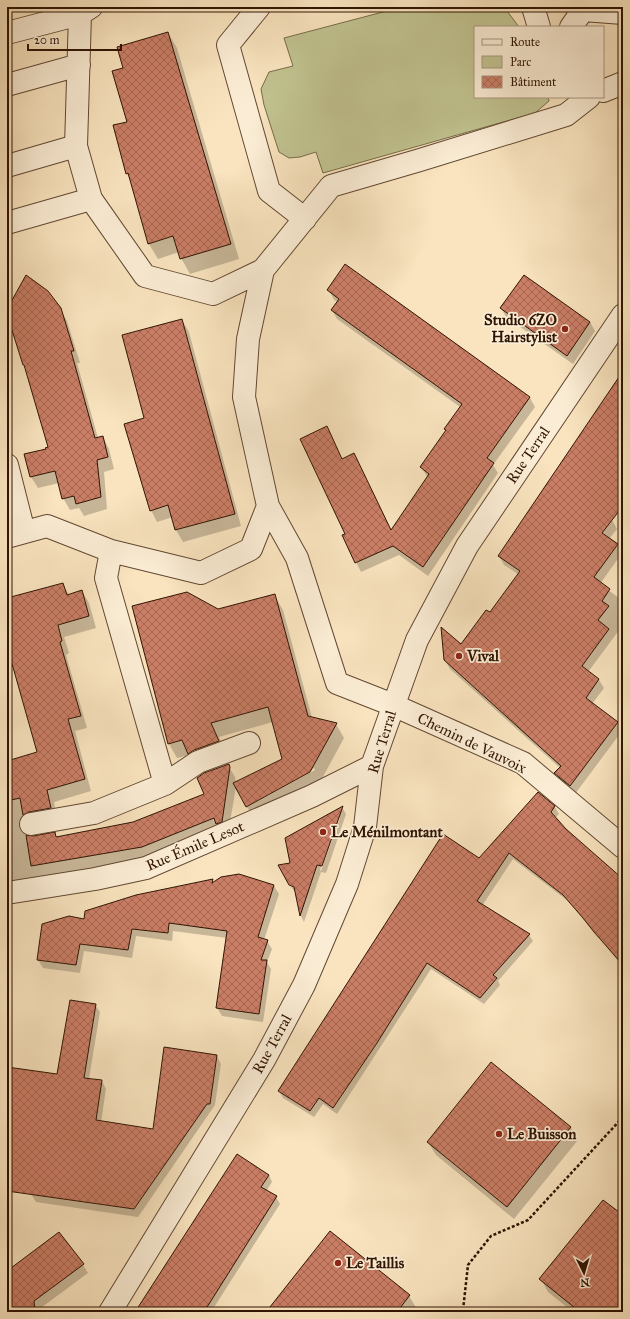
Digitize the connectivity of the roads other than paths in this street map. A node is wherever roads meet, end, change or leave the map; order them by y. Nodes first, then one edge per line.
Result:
1 (259, 7) edge
2 (533, 7) edge
3 (86, 11) edge
4 (577, 15) edge
5 (623, 15) edge
6 (539, 26) edge
7 (7, 33) edge
8 (79, 65) junction
9 (623, 83) edge
10 (7, 85) edge
11 (604, 91) edge
12 (587, 98) edge
13 (563, 106) edge
14 (76, 146) junction
15 (7, 166) edge
16 (91, 199) junction
17 (305, 219) junction
18 (7, 223) edge
19 (263, 270) junction
20 (623, 315) edge
21 (7, 465) edge
22 (268, 506) junction
23 (16, 534) edge
24 (111, 551) junction
25 (393, 705) junction
26 (249, 743) dead end
27 (372, 766) junction
28 (165, 784) junction
29 (31, 824) dead end
30 (623, 846) edge
31 (7, 893) edge
32 (110, 1312) edge

1 - 17 street
2 - 6 street
3 - 7 street
3 - 8 street
4 - 5 street
8 - 10 street
8 - 14 street
9 - 11 street
12 - 13 street
13 - 17 street
14 - 15 street
14 - 16 street
16 - 18 street
16 - 19 street
17 - 19 street
19 - 22 street
20 - 25 street, Rue Terral
21 - 23 street
22 - 24 street
22 - 25 street, Chemin de Vauvoix
23 - 24 street
24 - 28 street
25 - 27 street, Rue Terral
25 - 30 street, Chemin de Vauvoix
26 - 28 street
27 - 31 street, Rue Émile Lesot
27 - 32 street, Rue Terral
28 - 29 street

